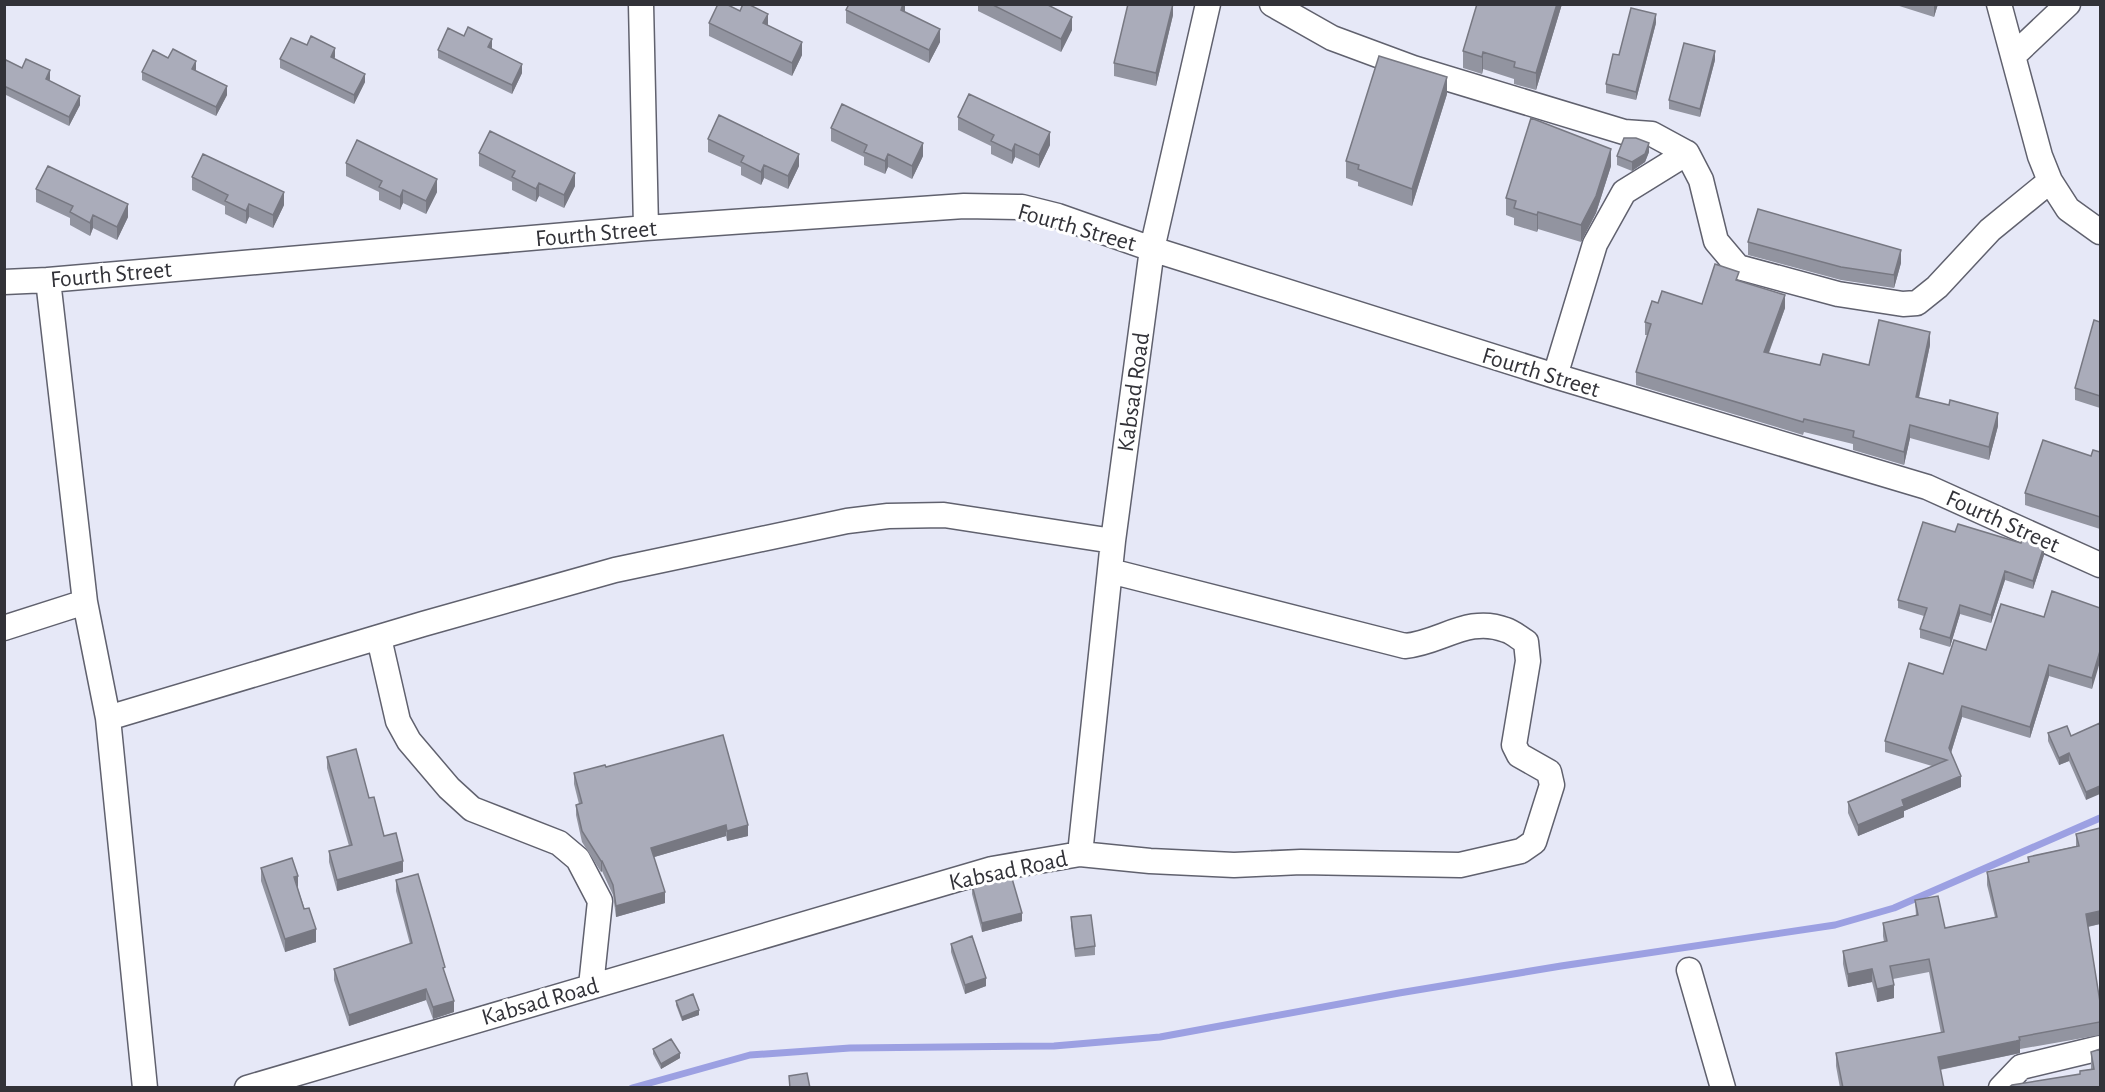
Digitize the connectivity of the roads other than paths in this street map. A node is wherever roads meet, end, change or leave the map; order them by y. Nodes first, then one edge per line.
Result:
1 (641, 4) edge
2 (1208, 4) edge
3 (1272, 4) edge
4 (1999, 4) edge
5 (2068, 4) edge
6 (2013, 56) junction
7 (1687, 153) junction
8 (2050, 181) junction
9 (646, 228) junction
10 (2100, 232) edge
11 (1152, 249) junction
12 (48, 280) junction
13 (4, 282) edge
14 (1555, 376) junction
15 (1113, 541) junction
16 (2100, 565) edge
17 (1110, 572) junction
18 (85, 602) junction
19 (4, 628) edge
20 (379, 638) junction
21 (108, 718) junction
22 (1080, 854) junction
23 (1689, 970) dead end
24 (591, 986) junction
25 (2100, 1048) edge
26 (145, 1088) edge
27 (247, 1088) edge
28 (1723, 1088) edge
29 (2001, 1088) edge

1 - 9 street
2 - 11 street, Kabsad Road
3 - 7 street
4 - 6 street
5 - 6 street
6 - 8 street
7 - 8 street
7 - 14 street
8 - 10 street
9 - 11 street, Fourth Street
9 - 12 street, Fourth Street
11 - 14 street, Fourth Street
11 - 15 street, Kabsad Road
12 - 13 street, Fourth Street
12 - 18 street
14 - 16 street, Fourth Street
15 - 17 street, Kabsad Road
15 - 20 street
17 - 22 street, Kabsad Road
17 - 22 street
18 - 19 street
18 - 21 street
20 - 21 street
20 - 24 street
21 - 26 street
22 - 24 street, Kabsad Road
23 - 28 street
24 - 27 street, Kabsad Road
25 - 29 street

